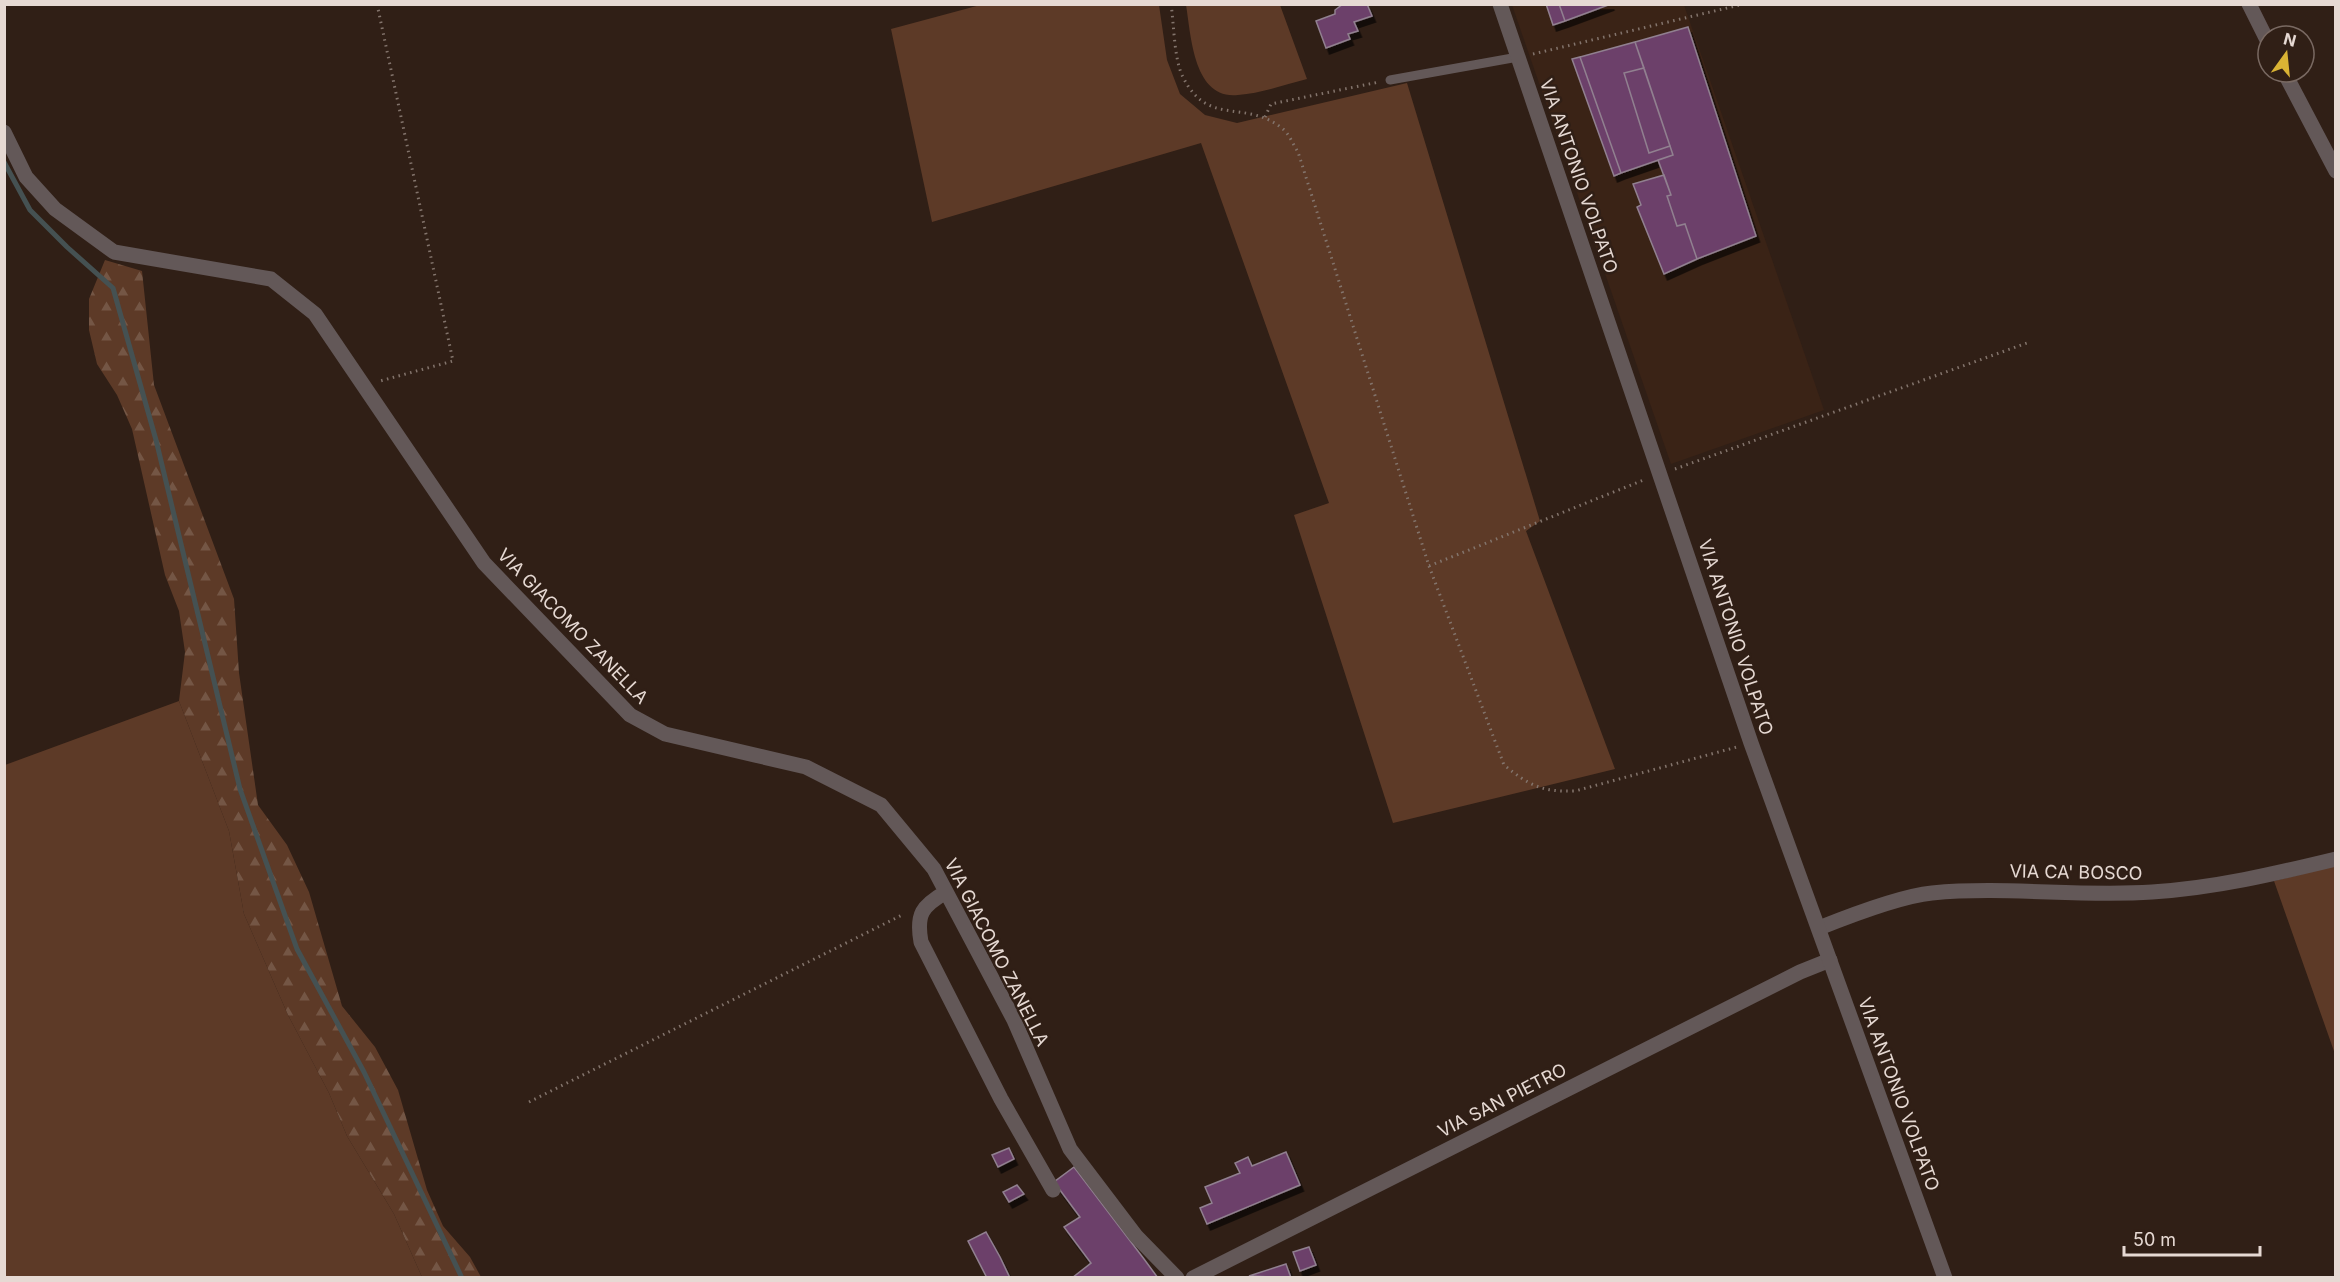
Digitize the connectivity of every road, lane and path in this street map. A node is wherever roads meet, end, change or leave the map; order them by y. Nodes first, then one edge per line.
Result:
1 (377, 4) edge
2 (1170, 4) edge
3 (1500, 4) edge
4 (1744, 4) edge
5 (2249, 4) edge
6 (2259, 24) edge
7 (1518, 57) junction
8 (1390, 80) joint
9 (2290, 84) edge
10 (1265, 117) junction
11 (4, 132) edge
12 (2336, 171) edge
13 (2027, 342) dead end
14 (363, 386) junction
15 (1660, 474) junction
16 (1429, 566) junction
17 (1750, 743) junction
18 (2336, 860) edge
19 (946, 892) junction
20 (927, 903) junction
21 (1819, 928) junction
22 (1830, 960) junction
23 (528, 1102) dead end
24 (1053, 1190) dead end
25 (1177, 1278) edge
26 (1193, 1278) edge
27 (1945, 1278) edge

1 - 14 path
2 - 10 path
3 - 7 street, VIA ANTONIO VOLPATO
4 - 7 path
5 - 6 street
7 - 8 lane
7 - 15 street, VIA ANTONIO VOLPATO
8 - 10 path
9 - 12 street
10 - 16 path
11 - 14 street, VIA GIACOMO ZANELLA
13 - 15 path
14 - 19 street, VIA GIACOMO ZANELLA
15 - 16 path
15 - 17 street, VIA ANTONIO VOLPATO
16 - 17 path
17 - 21 street, VIA ANTONIO VOLPATO
18 - 21 street, VIA CA' BOSCO
19 - 20 street
19 - 25 street, VIA GIACOMO ZANELLA
20 - 23 path
20 - 24 street
21 - 22 street, VIA ANTONIO VOLPATO
22 - 26 street, VIA SAN PIETRO
22 - 27 street, VIA ANTONIO VOLPATO

